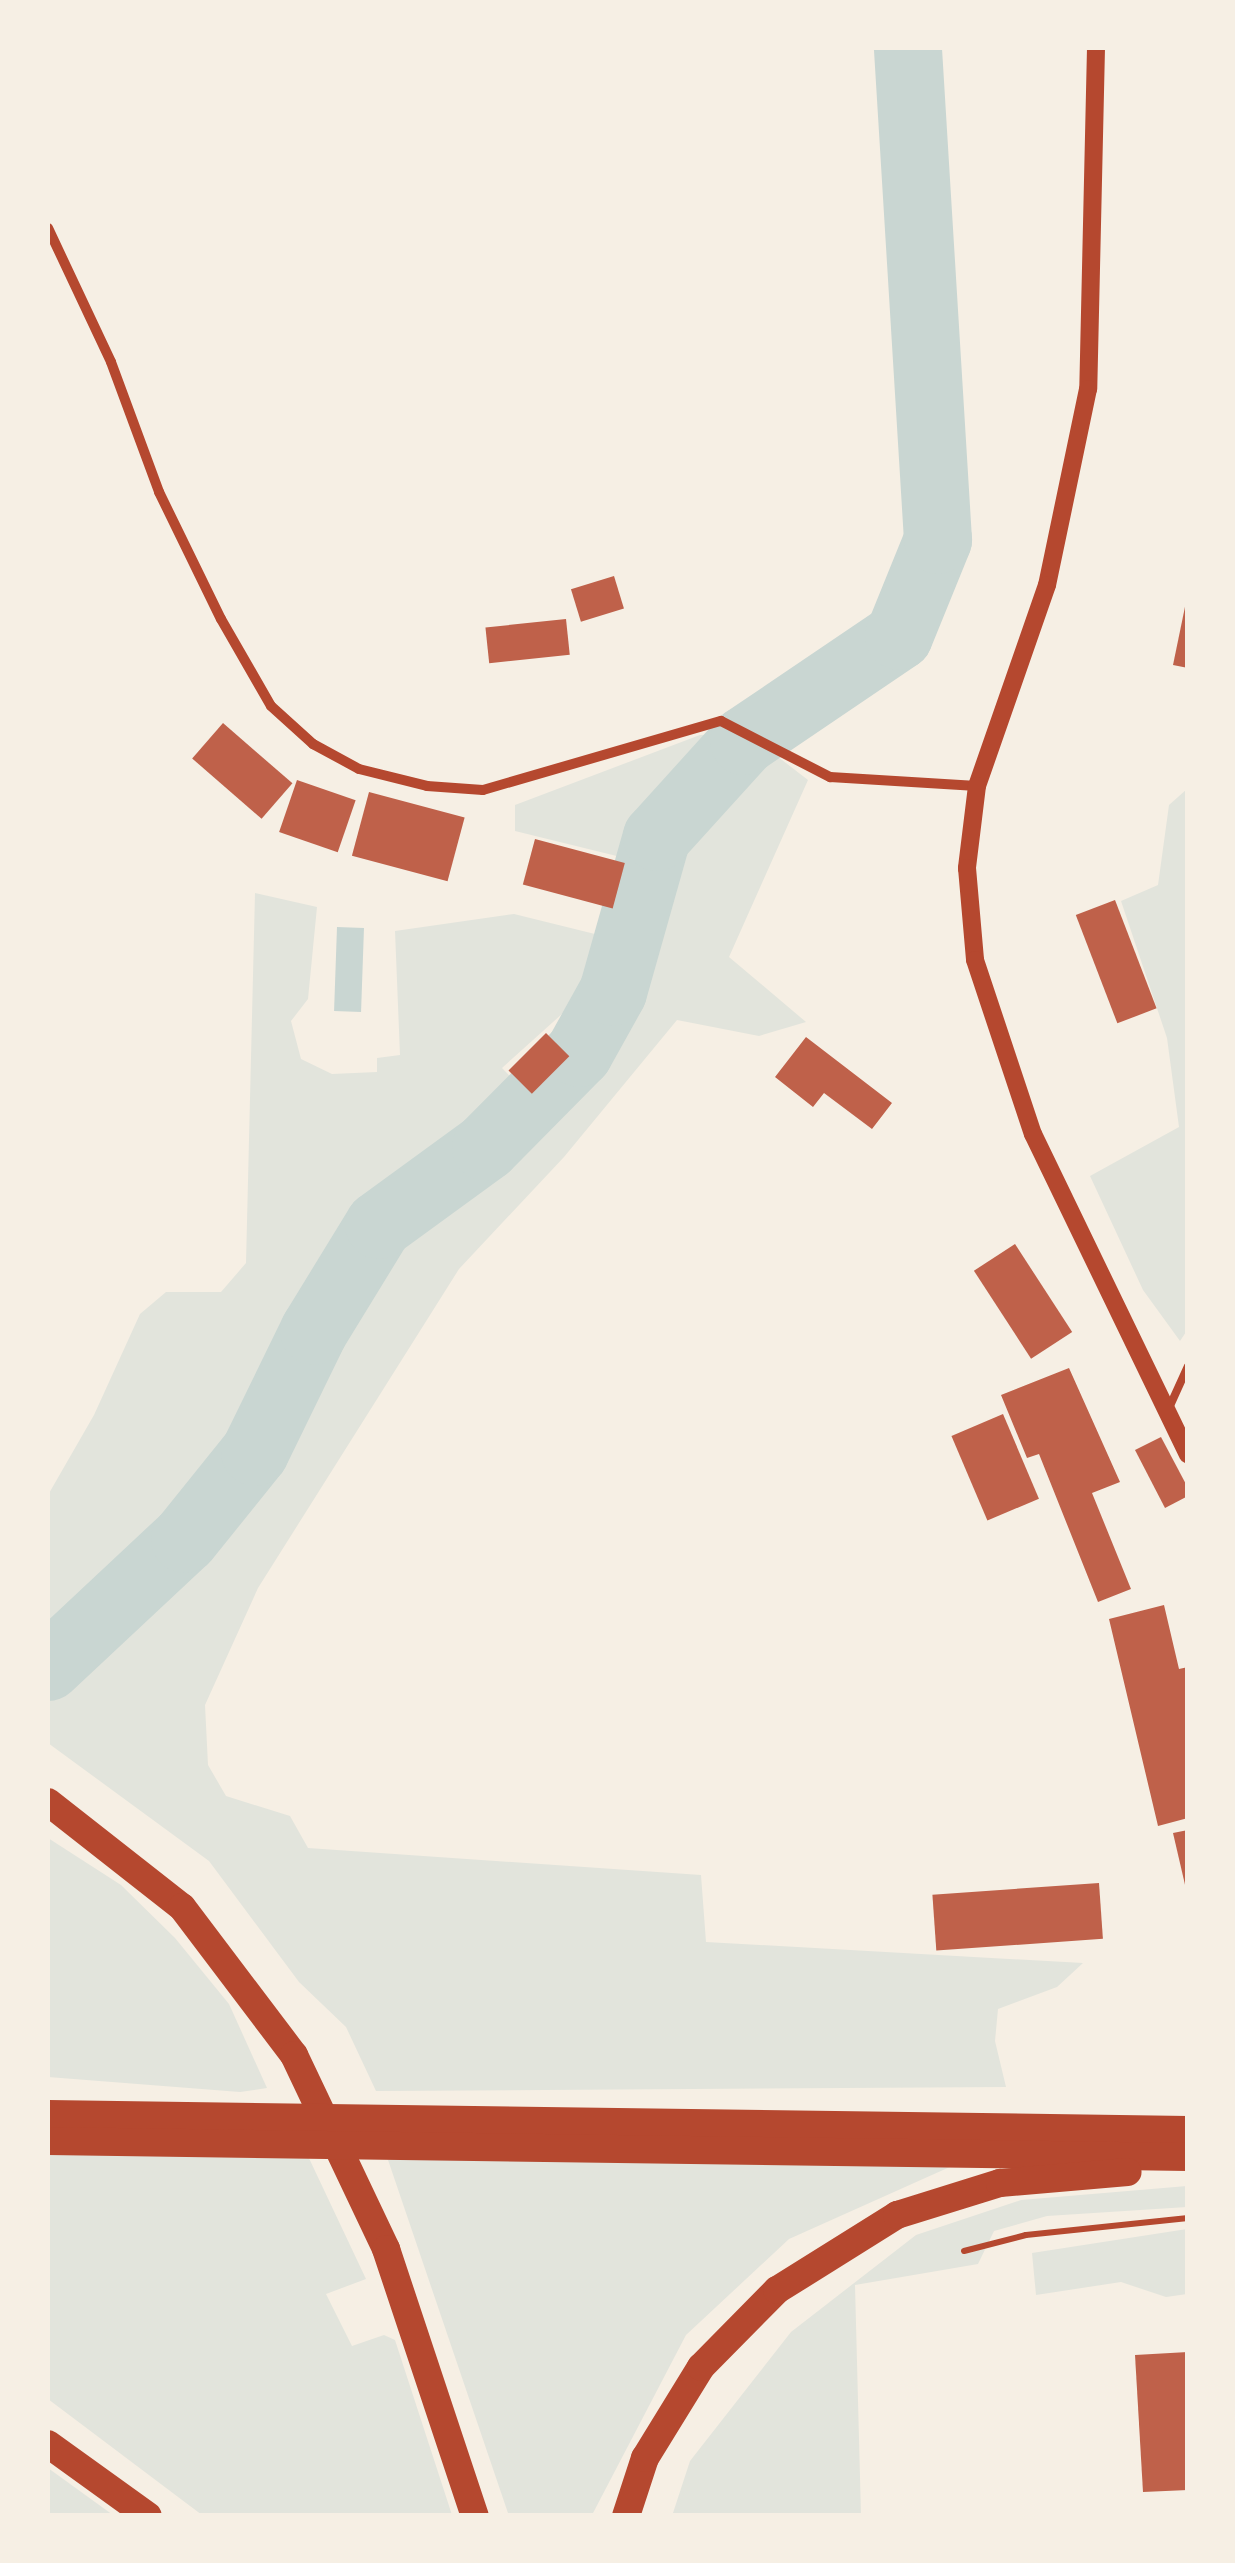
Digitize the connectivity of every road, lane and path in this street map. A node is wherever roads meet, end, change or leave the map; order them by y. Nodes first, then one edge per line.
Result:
1 (1096, 48) edge
2 (48, 228) edge
3 (977, 786) junction
4 (1188, 1366) edge
5 (1167, 1412) junction
6 (1188, 1455) edge
7 (49, 1803) edge
8 (48, 2103) edge
9 (48, 2114) edge
10 (230, 2114) junction
11 (1188, 2130) edge
12 (48, 2142) edge
13 (1188, 2156) edge
14 (1188, 2172) edge
15 (1188, 2218) edge
16 (964, 2251) dead end
17 (48, 2444) edge
18 (475, 2513) edge
19 (148, 2516) edge
20 (626, 2516) edge

1 - 3 street
2 - 3 street
3 - 5 street
4 - 5 lane
5 - 6 street
7 - 18 highway
8 - 10 highway
9 - 10 highway
10 - 11 highway
12 - 13 highway
14 - 20 highway
15 - 16 path
17 - 19 highway

